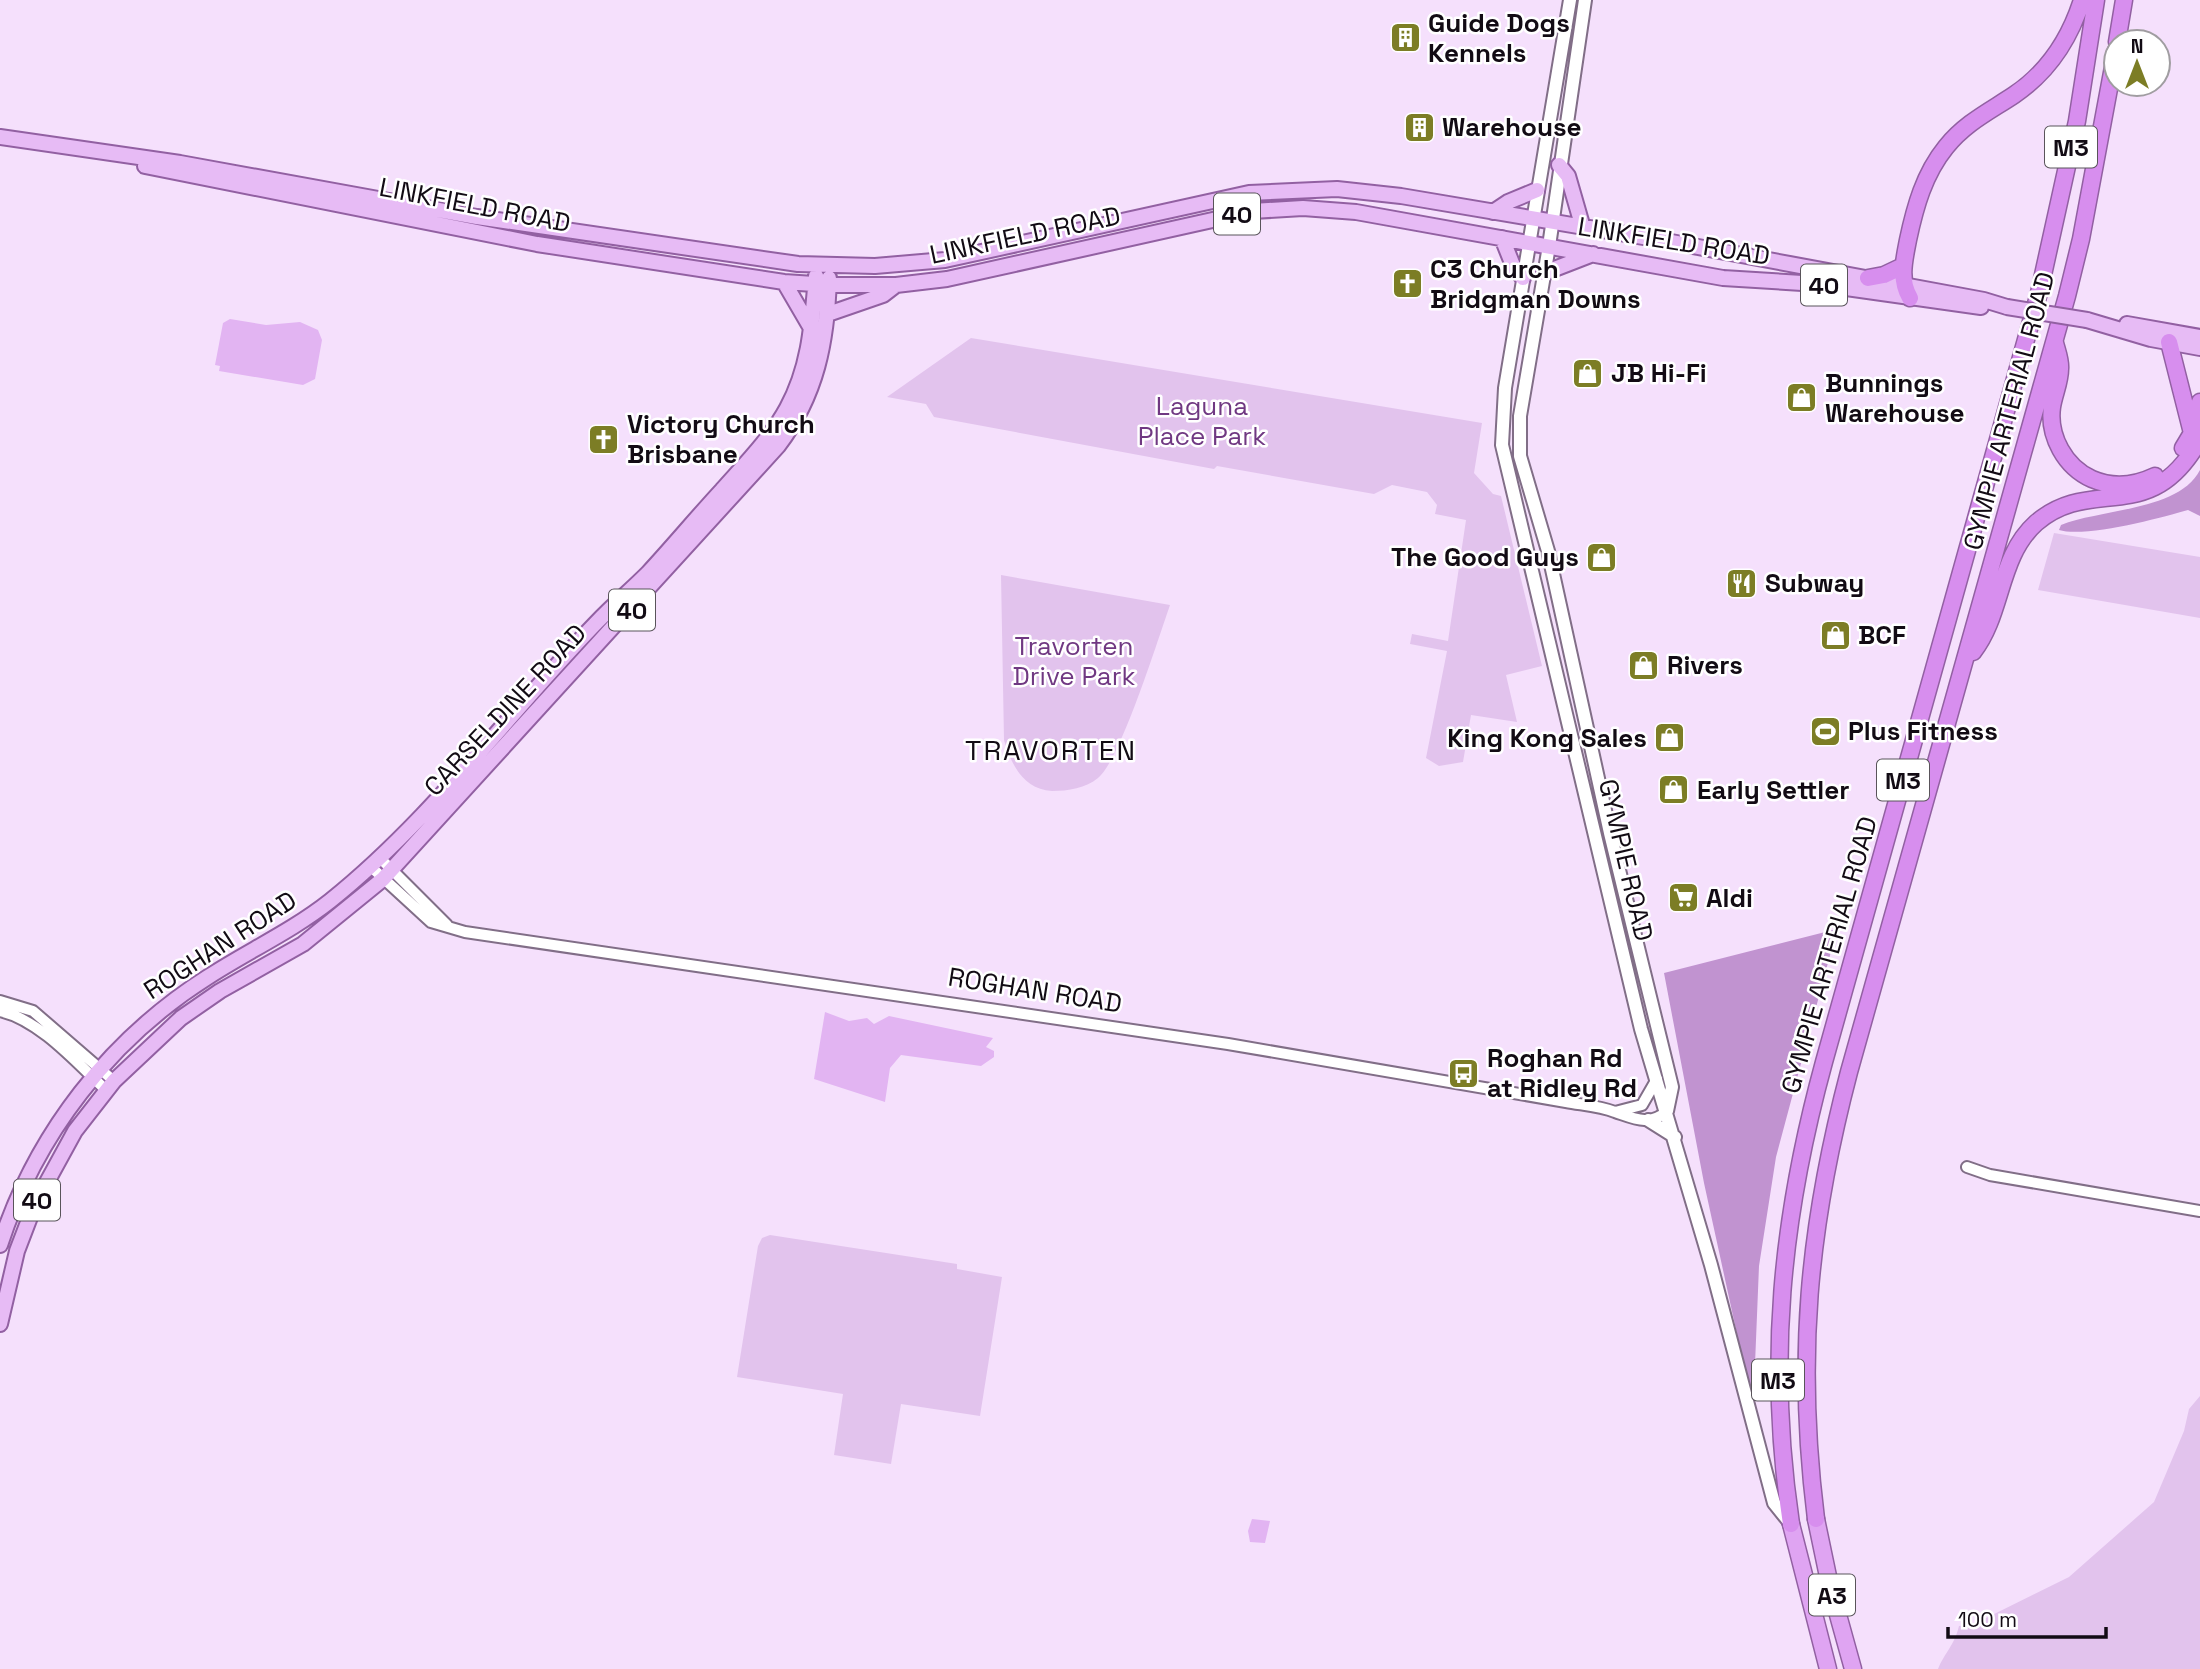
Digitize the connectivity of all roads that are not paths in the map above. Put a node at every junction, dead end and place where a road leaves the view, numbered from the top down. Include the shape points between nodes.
1 (1570, 0) edge
2 (1585, 0) edge
3 (2082, 0) edge
4 (2096, 0) edge
5 (2124, 0) edge
6 (2119, 28) edge
7 (2107, 98) edge
8 (0, 137) edge
9 (55, 146) junction
10 (1559, 165) junction
11 (1537, 190) junction
12 (1493, 212) junction
13 (1533, 219) junction
14 (1552, 223) junction
15 (1583, 228) junction
16 (1502, 238) junction
17 (1529, 243) junction
18 (1549, 246) junction
19 (1592, 254) junction
20 (823, 266) junction
21 (1903, 266) junction
22 (1544, 274) junction
23 (1523, 278) junction
24 (1868, 278) junction
25 (784, 282) junction
26 (822, 285) junction
27 (896, 285) junction
28 (1907, 292) junction
29 (828, 314) junction
30 (2087, 320) junction
31 (812, 330) junction
32 (2200, 337) edge
33 (2054, 340) junction
34 (2169, 342) junction
35 (2200, 348) edge
36 (2200, 402) edge
37 (2196, 436) edge
38 (1965, 662) junction
39 (375, 861) junction
40 (387, 875) junction
41 (0, 1001) edge
42 (0, 1011) edge
43 (96, 1073) junction
44 (1657, 1079) junction
45 (110, 1086) junction
46 (1667, 1111) junction
47 (1615, 1112) junction
48 (1648, 1120) junction
49 (1675, 1137) junction
50 (1967, 1167) dead end
51 (2200, 1212) edge
52 (0, 1245) edge
53 (0, 1324) edge
54 (1816, 1519) joint
55 (1791, 1524) junction
56 (1828, 1669) edge
57 (1853, 1669) edge

1 - 11 main road, GYMPIE ROAD
2 - 10 main road, GYMPIE ROAD
3 - 21 highway via 2071,28 2044,70 1979,116 1946,147 1920,192
4 - 55 highway, GYMPIE ARTERIAL ROAD / M3 via 2077,121 2039,293 1794,1182 1777,1364
5 - 6 highway
7 - 33 highway, GYMPIE ARTERIAL ROAD / M3 via 2081,239
8 - 9 main road, LINKFIELD ROAD
9 - 20 main road, LINKFIELD ROAD via 180,163 477,217
9 - 25 main road, LINKFIELD ROAD via 489,236
10 - 14 main road, GYMPIE ROAD
10 - 15 main road via 1568,176
11 - 12 main road
11 - 13 main road, GYMPIE ROAD
12 - 13 main road, LINKFIELD ROAD / 40
12 - 20 main road, LINKFIELD ROAD / 40 via 1360,190 1268,191 971,256 902,265
13 - 14 main road, LINKFIELD ROAD / 40
13 - 17 main road, GYMPIE ROAD
14 - 15 main road, LINKFIELD ROAD / 40
14 - 18 main road, GYMPIE ROAD
15 - 24 main road, LINKFIELD ROAD / 40
16 - 17 main road, LINKFIELD ROAD / 40
16 - 23 main road
16 - 27 main road, LINKFIELD ROAD / 40 via 1339,210 1269,209 978,274
17 - 18 main road, LINKFIELD ROAD / 40
17 - 23 main road, GYMPIE ROAD
18 - 19 main road, LINKFIELD ROAD / 40
18 - 22 main road, GYMPIE ROAD
19 - 22 main road
19 - 28 main road, LINKFIELD ROAD / 40 via 1723,278
20 - 26 main road, CARSELDINE ROAD / 40
21 - 24 highway
21 - 28 highway
22 - 46 main road, GYMPIE ROAD via 1520,416 1521,467 1548,551 1672,1087
23 - 44 main road, GYMPIE ROAD via 1503,401 1504,455 1641,1029
24 - 28 main road, LINKFIELD ROAD / 40
25 - 26 main road, LINKFIELD ROAD
25 - 31 main road
26 - 27 main road, LINKFIELD ROAD / 40
26 - 29 main road, CARSELDINE ROAD / 40
26 - 31 main road, CARSELDINE ROAD / 40
27 - 29 main road, 40 via 883,295
28 - 30 main road, LINKFIELD ROAD / 40, bridge via 1962,306 2007,307
29 - 40 main road, CARSELDINE ROAD / 40 via 814,384 778,446
30 - 32 main road, LINKFIELD ROAD / 40
30 - 34 main road, LINKFIELD ROAD / 40
31 - 39 main road, CARSELDINE ROAD / 40 via 798,386 760,448
33 - 37 highway via 2061,368 2052,426 2065,458 2086,476 2114,485 2141,483 2173,461
33 - 38 highway, GYMPIE ARTERIAL ROAD / M3
34 - 35 main road, LINKFIELD ROAD / 40
34 - 37 highway
36 - 37 highway
37 - 38 highway via 2180,468 2153,489 2067,506 2036,523 2007,566 1983,640
38 - 54 highway, GYMPIE ARTERIAL ROAD / M3 via 1849,1072 1822,1185 1811,1257 1804,1375
39 - 40 street, ROGHAN ROAD
39 - 43 main road, ROGHAN ROAD / 40 via 300,923 186,991
40 - 45 main road, ROGHAN ROAD / 40 via 303,944 181,1018
40 - 47 street, ROGHAN ROAD via 431,922 472,933 1228,1044
41 - 43 street via 33,1011
42 - 43 street via 37,1030
43 - 45 street
43 - 52 main road, 40 via 32,1169
44 - 46 main road, GYMPIE ROAD
44 - 47 street via 1642,1105
45 - 53 main road, 40 via 60,1156 36,1204 17,1251
46 - 48 street
46 - 49 main road, GYMPIE ROAD
47 - 48 street, ROGHAN ROAD
48 - 49 main road
49 - 55 main road, GYMPIE ROAD via 1763,1468 1774,1503
50 - 51 street
54 - 57 highway, A3
55 - 56 highway, GYMPIE ROAD / A3

